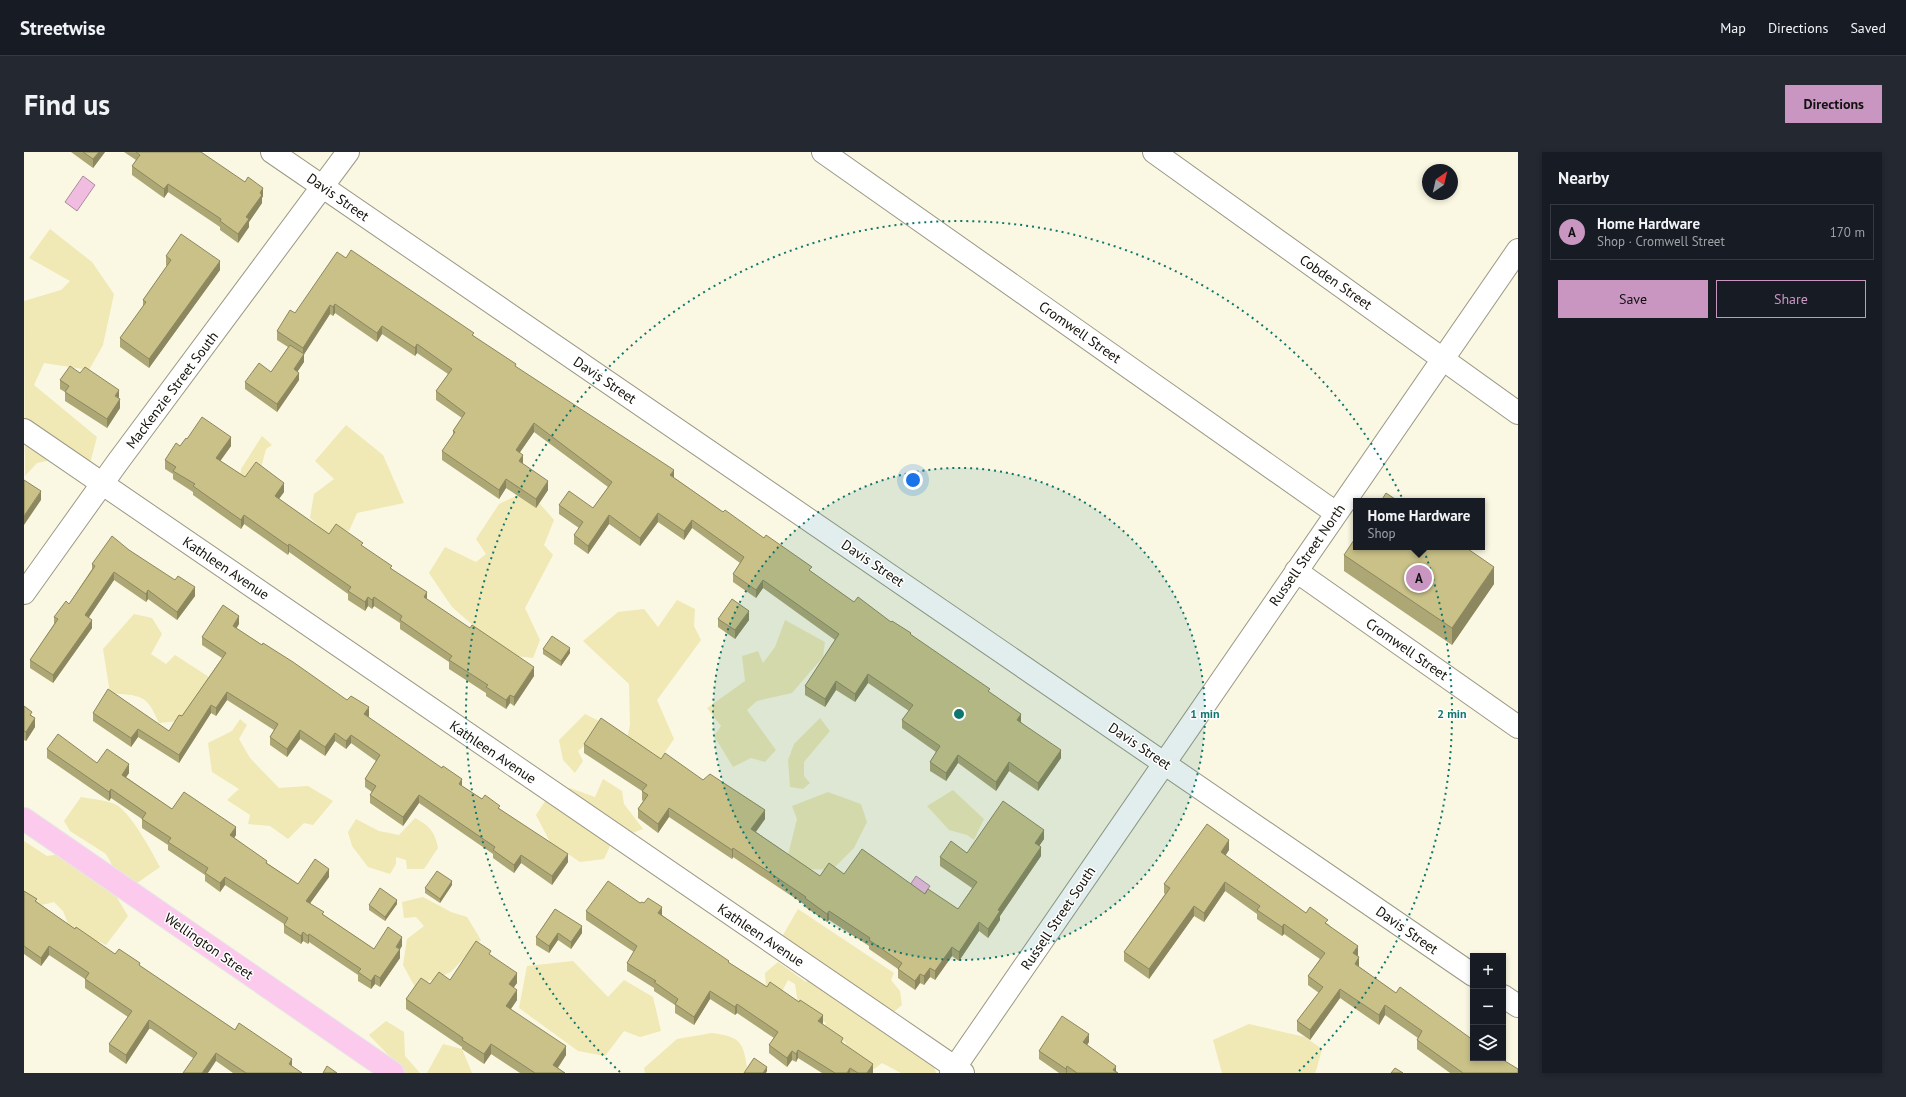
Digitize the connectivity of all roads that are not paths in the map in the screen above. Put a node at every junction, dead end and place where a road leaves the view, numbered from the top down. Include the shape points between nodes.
1 (272, 152) edge
2 (348, 152) edge
3 (823, 152) edge
4 (1154, 152) edge
5 (322, 187) junction
6 (1518, 250) edge
7 (1443, 358) junction
8 (1518, 412) edge
9 (24, 430) edge
10 (102, 484) junction
11 (1336, 513) junction
12 (1296, 571) junction
13 (24, 593) edge
14 (1518, 727) edge
15 (1165, 763) junction
16 (24, 819) edge
17 (1470, 973) edge
18 (1506, 998) edge
19 (1518, 1006) edge
20 (956, 1071) edge
21 (393, 1073) edge

1 - 5 street, Davis Street
2 - 5 street, MacKenzie Street South
3 - 11 street, Cromwell Street
4 - 7 street, Cobden Street
5 - 10 street, MacKenzie Street South
5 - 15 street, Davis Street
6 - 7 street, Russell Street North
7 - 8 street, Cobden Street
7 - 11 street, Russell Street North
9 - 10 street, Kathleen Avenue
10 - 13 street, MacKenzie Street South
10 - 20 street, Kathleen Avenue
11 - 12 street, Russell Street North
12 - 14 street, Cromwell Street
12 - 15 street, Russell Street North
15 - 17 street, Davis Street
15 - 20 street, Russell Street South
16 - 21 main road, Wellington Street
18 - 19 street

